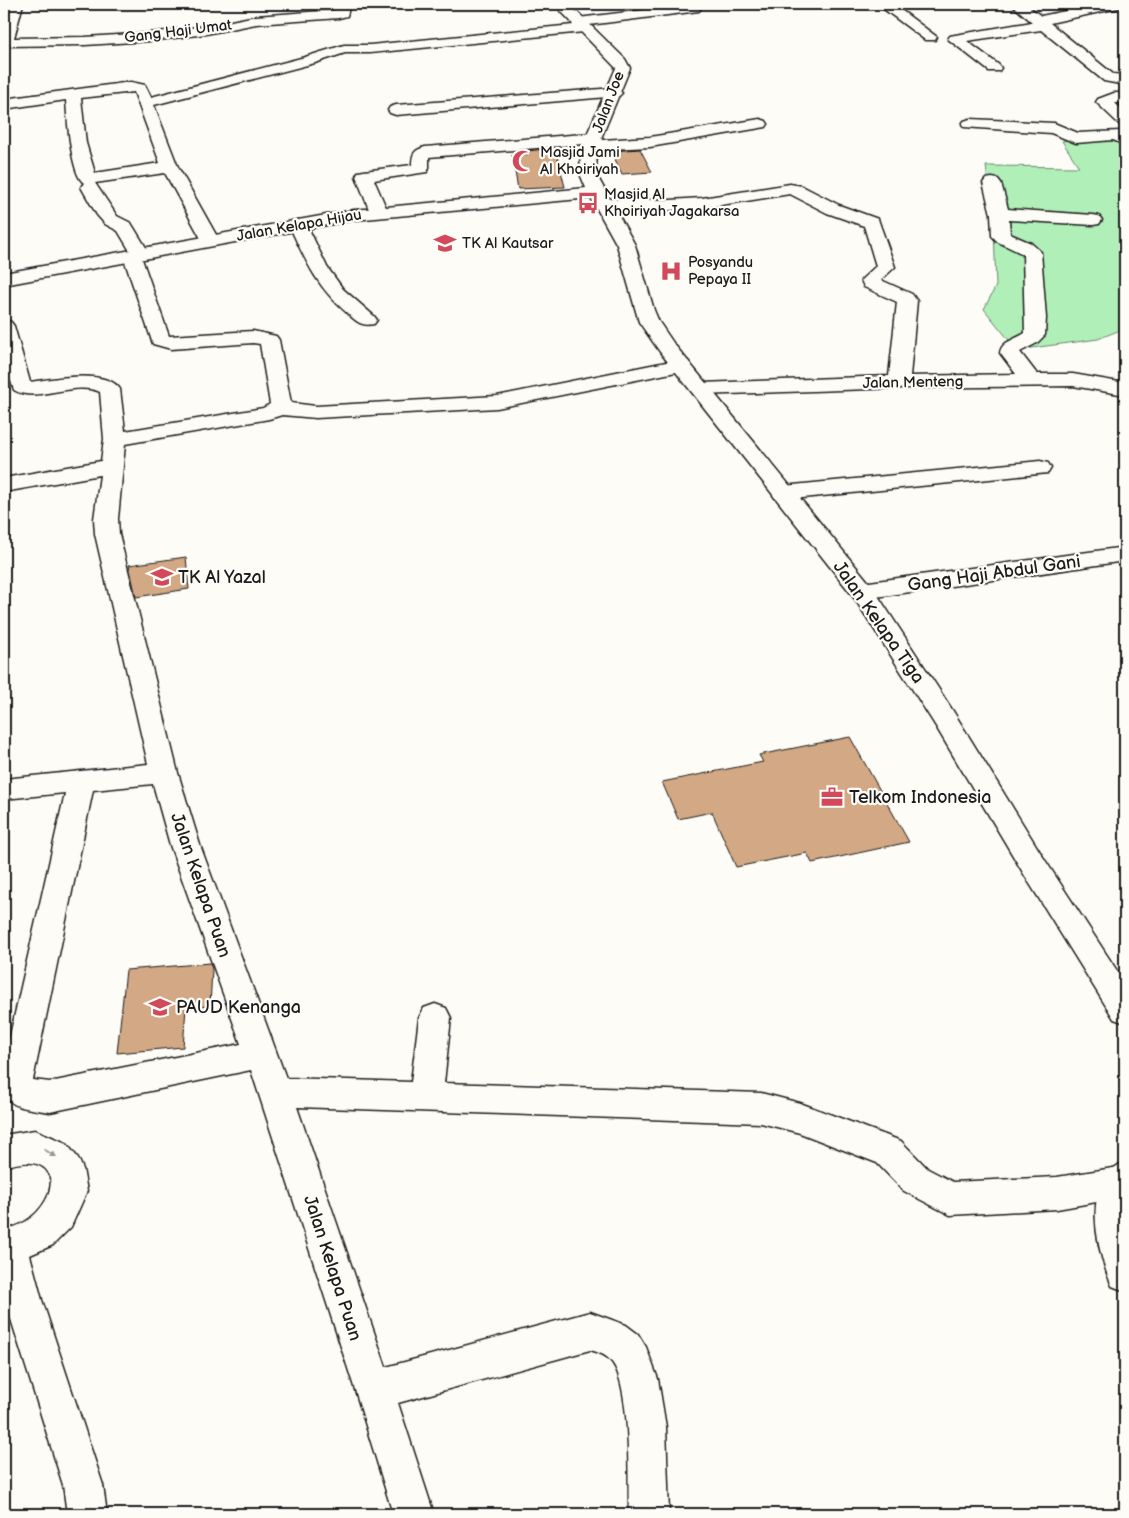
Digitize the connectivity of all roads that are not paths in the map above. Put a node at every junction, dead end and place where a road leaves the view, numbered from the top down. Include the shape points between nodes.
1 (16, 4) edge
2 (343, 4) edge
3 (561, 4) edge
4 (758, 4) edge
5 (783, 4) edge
6 (884, 4) edge
7 (1018, 4) edge
8 (1116, 4) edge
9 (694, 8) dead end
10 (1041, 23) junction
11 (581, 25) junction
12 (930, 37) dead end
13 (4, 42) edge
14 (994, 68) dead end
15 (1125, 80) edge
16 (614, 93) junction
17 (73, 94) junction
18 (1125, 98) edge
19 (145, 103) junction
20 (4, 104) edge
21 (396, 110) dead end
22 (760, 124) dead end
23 (970, 124) dead end
24 (1124, 132) edge
25 (593, 141) junction
26 (170, 167) junction
27 (992, 183) dead end
28 (90, 187) dead end
29 (600, 198) junction
30 (379, 212) junction
31 (1000, 214) junction
32 (1093, 220) dead end
33 (298, 225) junction
34 (210, 240) junction
35 (136, 255) junction
36 (4, 279) edge
37 (367, 320) dead end
38 (4, 326) edge
39 (681, 365) junction
40 (1031, 380) junction
41 (899, 382) junction
42 (1125, 389) edge
43 (701, 390) junction
44 (279, 408) junction
45 (113, 453) junction
46 (1040, 468) dead end
47 (4, 485) edge
48 (782, 493) junction
49 (1125, 554) edge
50 (862, 591) junction
51 (164, 773) junction
52 (81, 783) junction
53 (4, 789) edge
54 (1125, 1010) edge
55 (435, 1018) dead end
56 (261, 1054) junction
57 (275, 1092) junction
58 (426, 1097) junction
59 (4, 1151) edge
60 (1122, 1181) edge
61 (7, 1246) edge
62 (1125, 1273) edge
63 (374, 1390) junction
64 (86, 1514) edge
65 (412, 1514) edge
66 (649, 1514) edge

1 - 13 street
2 - 13 street, Gang Haji Umat via 340,14 251,21 150,37
3 - 11 street, Jalan Joe
4 - 5 street
6 - 12 street
7 - 10 street
8 - 10 street
9 - 11 street
10 - 14 street via 955,40
10 - 15 street via 1109,78
11 - 16 street, Jalan Joe via 623,68
11 - 19 street via 370,49 344,49
16 - 21 street
16 - 25 street, Jalan Joe
17 - 19 street via 132,87 140,88
17 - 20 street
17 - 26 street via 78,143 88,180
18 - 24 street via 1104,102
19 - 26 street
22 - 25 street via 650,142
23 - 24 street via 995,133 1054,128 1076,138
25 - 29 street, Jalan Joe via 588,174
25 - 30 street via 425,152 420,155 421,168 364,176
26 - 34 street
27 - 31 street
28 - 35 street via 103,211 125,227
29 - 30 street, Jalan Kelapa Hijau
29 - 39 street, Jalan Kelapa Tiga via 626,245 649,322
29 - 41 street, Jalan Kelapa Hijau via 670,205 790,189 869,221 886,267 870,280 871,283 907,301
30 - 33 street, Jalan Kelapa Hijau
31 - 32 street
31 - 40 street via 1001,236 1032,252 1035,335 1010,349
33 - 34 street, Jalan Kelapa Hijau
33 - 37 street via 318,267 336,293
34 - 35 street, Jalan Kelapa Hijau
35 - 36 street, Jalan Kelapa Hijau
35 - 44 street via 160,340 171,344 253,337 269,340 281,404
38 - 45 street, Jalan Kelapa Puan via 20,386 26,389 101,384 110,389
39 - 43 street, Jalan Kelapa Tiga
39 - 44 street via 497,402 316,412
40 - 41 street, Jalan Menteng
40 - 42 street, Jalan Menteng via 1073,380
41 - 43 street, Jalan Menteng
43 - 48 street, Jalan Kelapa Tiga
44 - 45 street
45 - 47 street
45 - 51 street, Jalan Kelapa Puan via 107,534
46 - 48 street
48 - 50 street, Jalan Kelapa Tiga
49 - 50 street, Gang Haji Abdul Gani
50 - 54 street, Jalan Kelapa Tiga
51 - 52 street
51 - 56 street, Jalan Kelapa Puan via 185,845
52 - 53 street
52 - 56 street via 16,1082 23,1093 50,1097
55 - 58 street
56 - 57 street, Jalan Kelapa Puan
57 - 58 street
57 - 63 street, Jalan Kelapa Puan
58 - 60 street via 761,1108 842,1133 889,1152 916,1180 950,1199 1057,1193
59 -> 61 street via 35,1146 54,1154 66,1168 69,1191 58,1215 40,1233
60 - 62 street via 1112,1216
61 - 64 street via 82,1485
63 - 65 street, Jalan Kelapa Puan
63 - 66 street via 590,1331 607,1336 625,1347 639,1378 648,1455

